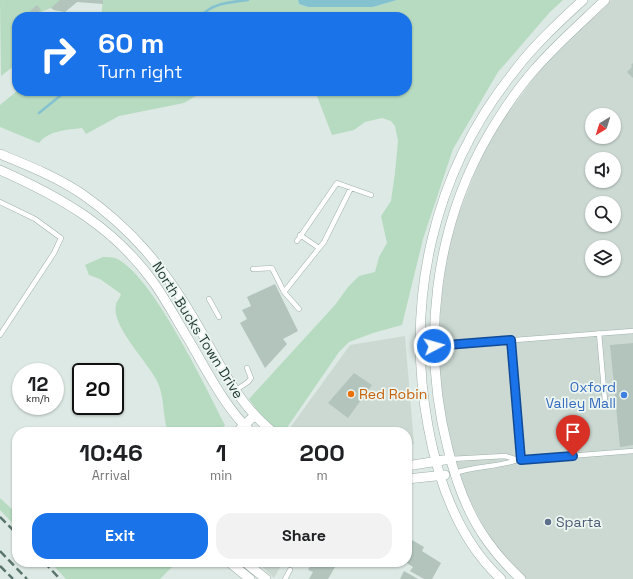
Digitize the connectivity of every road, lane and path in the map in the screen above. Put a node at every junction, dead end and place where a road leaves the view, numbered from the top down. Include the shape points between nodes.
1 (583, 0) edge
2 (605, 0) edge
3 (0, 154) edge
4 (0, 170) edge
5 (351, 188) junction
6 (371, 195) dead end
7 (0, 202) edge
8 (300, 236) junction
9 (297, 241) dead end
10 (320, 248) junction
11 (253, 269) dead end
12 (284, 292) junction
13 (209, 299) dead end
14 (299, 309) dead end
15 (218, 317) dead end
16 (633, 331) edge
17 (599, 333) junction
18 (0, 335) edge
19 (511, 340) junction
20 (434, 346) junction
21 (420, 347) junction
22 (247, 368) dead end
23 (236, 390) junction
24 (605, 401) dead end
25 (255, 415) junction
26 (246, 427) edge
27 (249, 427) edge
28 (268, 427) edge
29 (633, 451) edge
30 (450, 459) junction
31 (520, 460) junction
32 (436, 461) junction
33 (412, 465) edge
34 (455, 472) junction
35 (441, 476) junction
36 (412, 479) edge
37 (235, 567) edge
38 (251, 567) edge
39 (290, 570) dead end
40 (250, 579) edge
41 (266, 579) edge
42 (285, 579) edge
43 (501, 579) edge
44 (521, 579) edge

1 - 21 street via 512,73 464,151 442,206 428,252 422,292
2 - 20 street via 530,74 498,120 475,161 446,242 436,299
3 - 23 street, North Bucks Town Drive via 82,194 141,244 174,286
4 - 26 street, North Bucks Town Drive via 39,187 80,211 134,257 154,283 220,394
5 - 6 lane
5 - 8 lane via 337,184
5 - 10 lane
7 - 18 lane via 35,219 61,238 54,253
8 - 9 lane
8 - 10 lane
10 - 12 lane
11 - 12 lane via 272,268
12 - 14 lane
13 - 15 lane
16 - 17 lane
17 - 19 lane
17 - 24 lane
19 - 20 lane
19 - 31 lane
20 - 21 lane
20 - 30 street via 438,404
21 - 32 street via 425,407
22 - 23 lane via 251,378
23 - 25 street, North Bucks Town Drive
25 - 27 street
25 - 28 street, North Bucks Town Drive
29 - 31 lane
30 - 31 lane via 505,456
30 - 32 street
30 - 34 street
31 - 34 lane
32 - 33 street
32 - 35 street
34 - 35 street
34 - 44 street via 465,503 487,542
35 - 36 street
35 - 43 street via 462,527 481,557
37 - 40 street
38 - 41 street
39 - 42 lane

